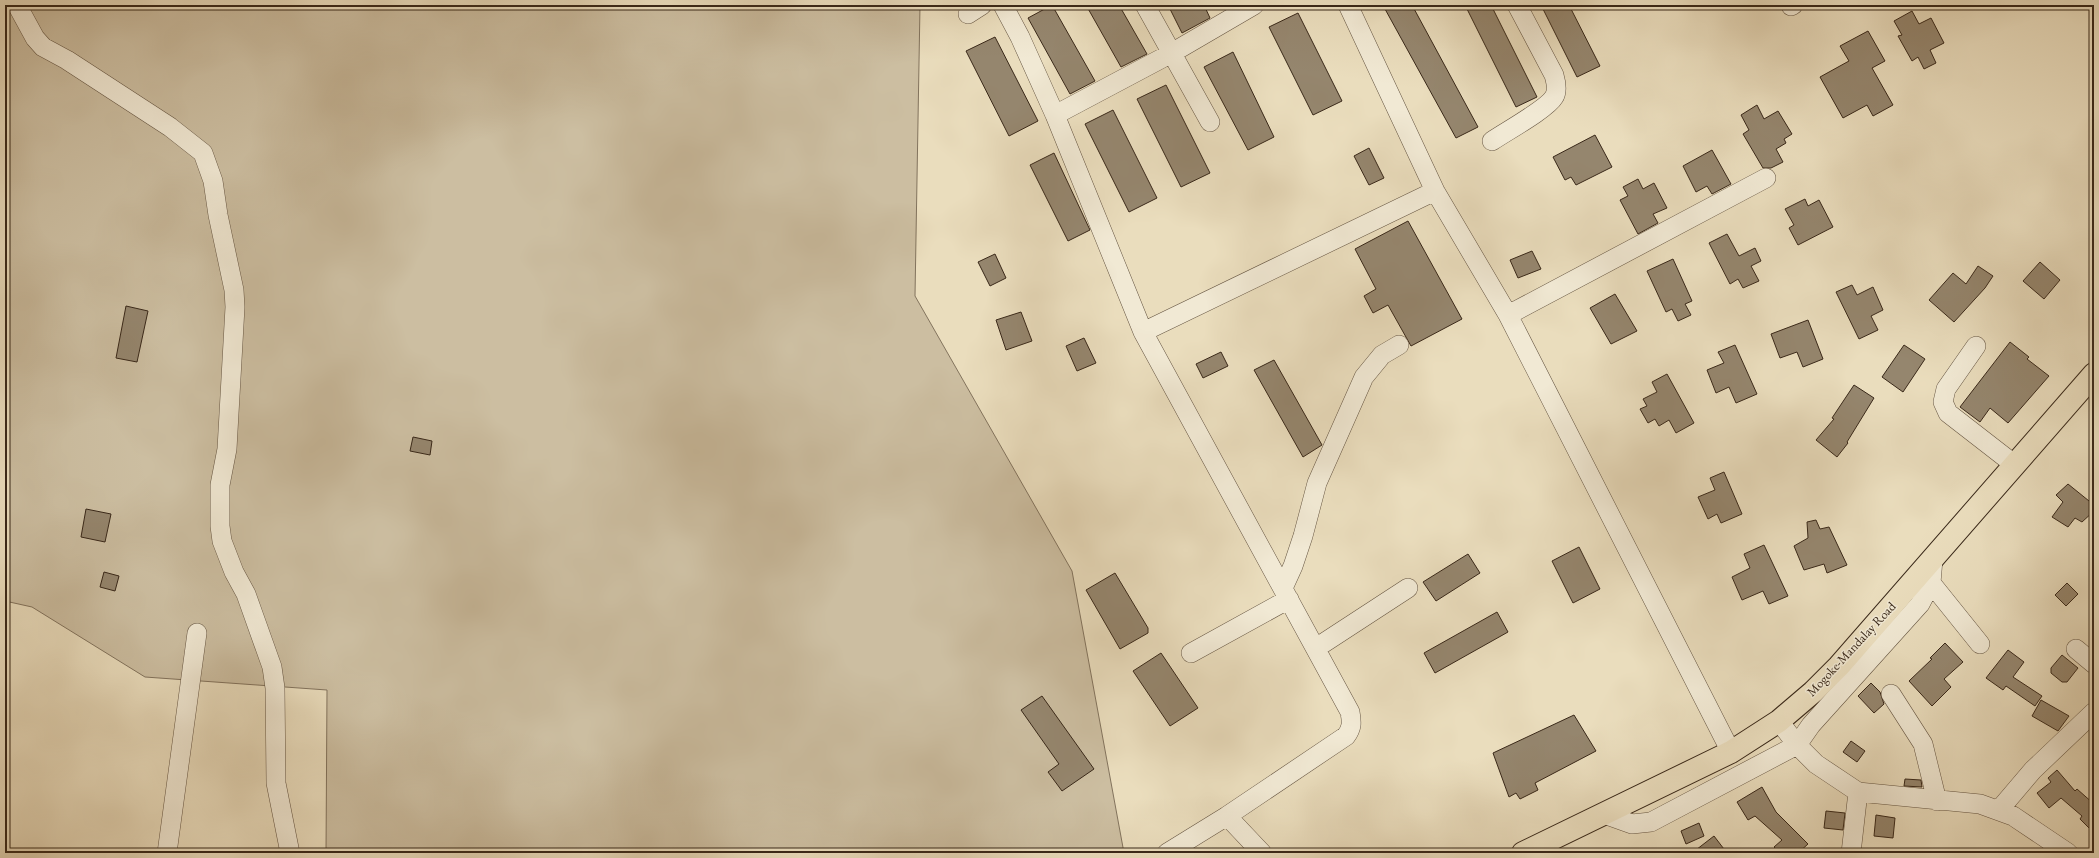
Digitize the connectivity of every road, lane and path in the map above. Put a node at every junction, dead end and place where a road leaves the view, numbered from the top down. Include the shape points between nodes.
1 (17, 5) edge
2 (1145, 5) edge
3 (1254, 5) edge
4 (1348, 5) edge
5 (1517, 5) edge
6 (1010, 7) edge
7 (1170, 54) junction
8 (1055, 115) junction
9 (1210, 122) dead end
10 (1492, 141) dead end
11 (1766, 178) dead end
12 (1435, 191) junction
13 (1508, 315) junction
14 (1143, 332) junction
15 (1399, 345) dead end
16 (1976, 346) dead end
17 (2094, 374) edge
18 (2015, 465) junction
19 (1933, 559) junction
20 (1931, 583) junction
21 (1408, 588) dead end
22 (1286, 593) junction
23 (197, 633) dead end
24 (1980, 644) dead end
25 (1316, 648) junction
26 (2076, 649) dead end
27 (1191, 653) dead end
28 (2094, 664) edge
29 (1891, 694) dead end
30 (2094, 712) edge
31 (1779, 721) junction
32 (1797, 745) junction
33 (1731, 752) junction
34 (1858, 792) junction
35 (1937, 801) junction
36 (1999, 810) junction
37 (1604, 814) junction
38 (1227, 816) junction
39 (167, 853) edge
40 (290, 853) edge
41 (1167, 853) edge
42 (1262, 853) edge
43 (1523, 853) edge
44 (1851, 853) edge
45 (2068, 853) edge

1 - 40 street via 35,38 43,47 170,127 204,153 208,162 234,290 235,307 227,449 220,485 220,526 222,541 246,594 272,667 275,694 276,783
2 - 7 street
3 - 7 street
4 - 12 street
5 - 10 street via 1554,75 1555,97
6 - 8 street
7 - 8 street
7 - 9 street
8 - 14 street
11 - 13 street
12 - 13 street
12 - 14 street
13 - 33 street
14 - 22 street
15 - 22 street via 1382,356 1364,377 1317,483
16 - 18 street via 1946,389 1943,402 1948,414
17 - 18 highway, Mogoke-Mandalay Road
18 - 19 highway, Mogoke-Mandalay Road
19 - 20 street
19 - 31 highway, Mogoke-Mandalay Road via 1839,666
20 - 24 street
20 - 32 street via 1920,604 1811,725
21 - 25 street
22 - 25 street
22 - 27 street
23 - 39 street
25 - 38 street via 1350,712 1351,729 1346,736
26 - 28 street
29 - 35 street via 1923,744
30 - 36 street via 2033,770
31 - 32 street
31 - 33 highway, Mogoke-Mandalay Road
32 - 34 street via 1816,764
32 - 37 street via 1651,822 1632,824
33 - 37 highway, Mogoke-Mandalay Road
34 - 35 street
34 - 44 street
35 - 36 street via 1968,802
36 - 45 street via 2013,816
37 - 43 highway, Mogoke-Mandalay Road
38 - 41 street
38 - 42 street

